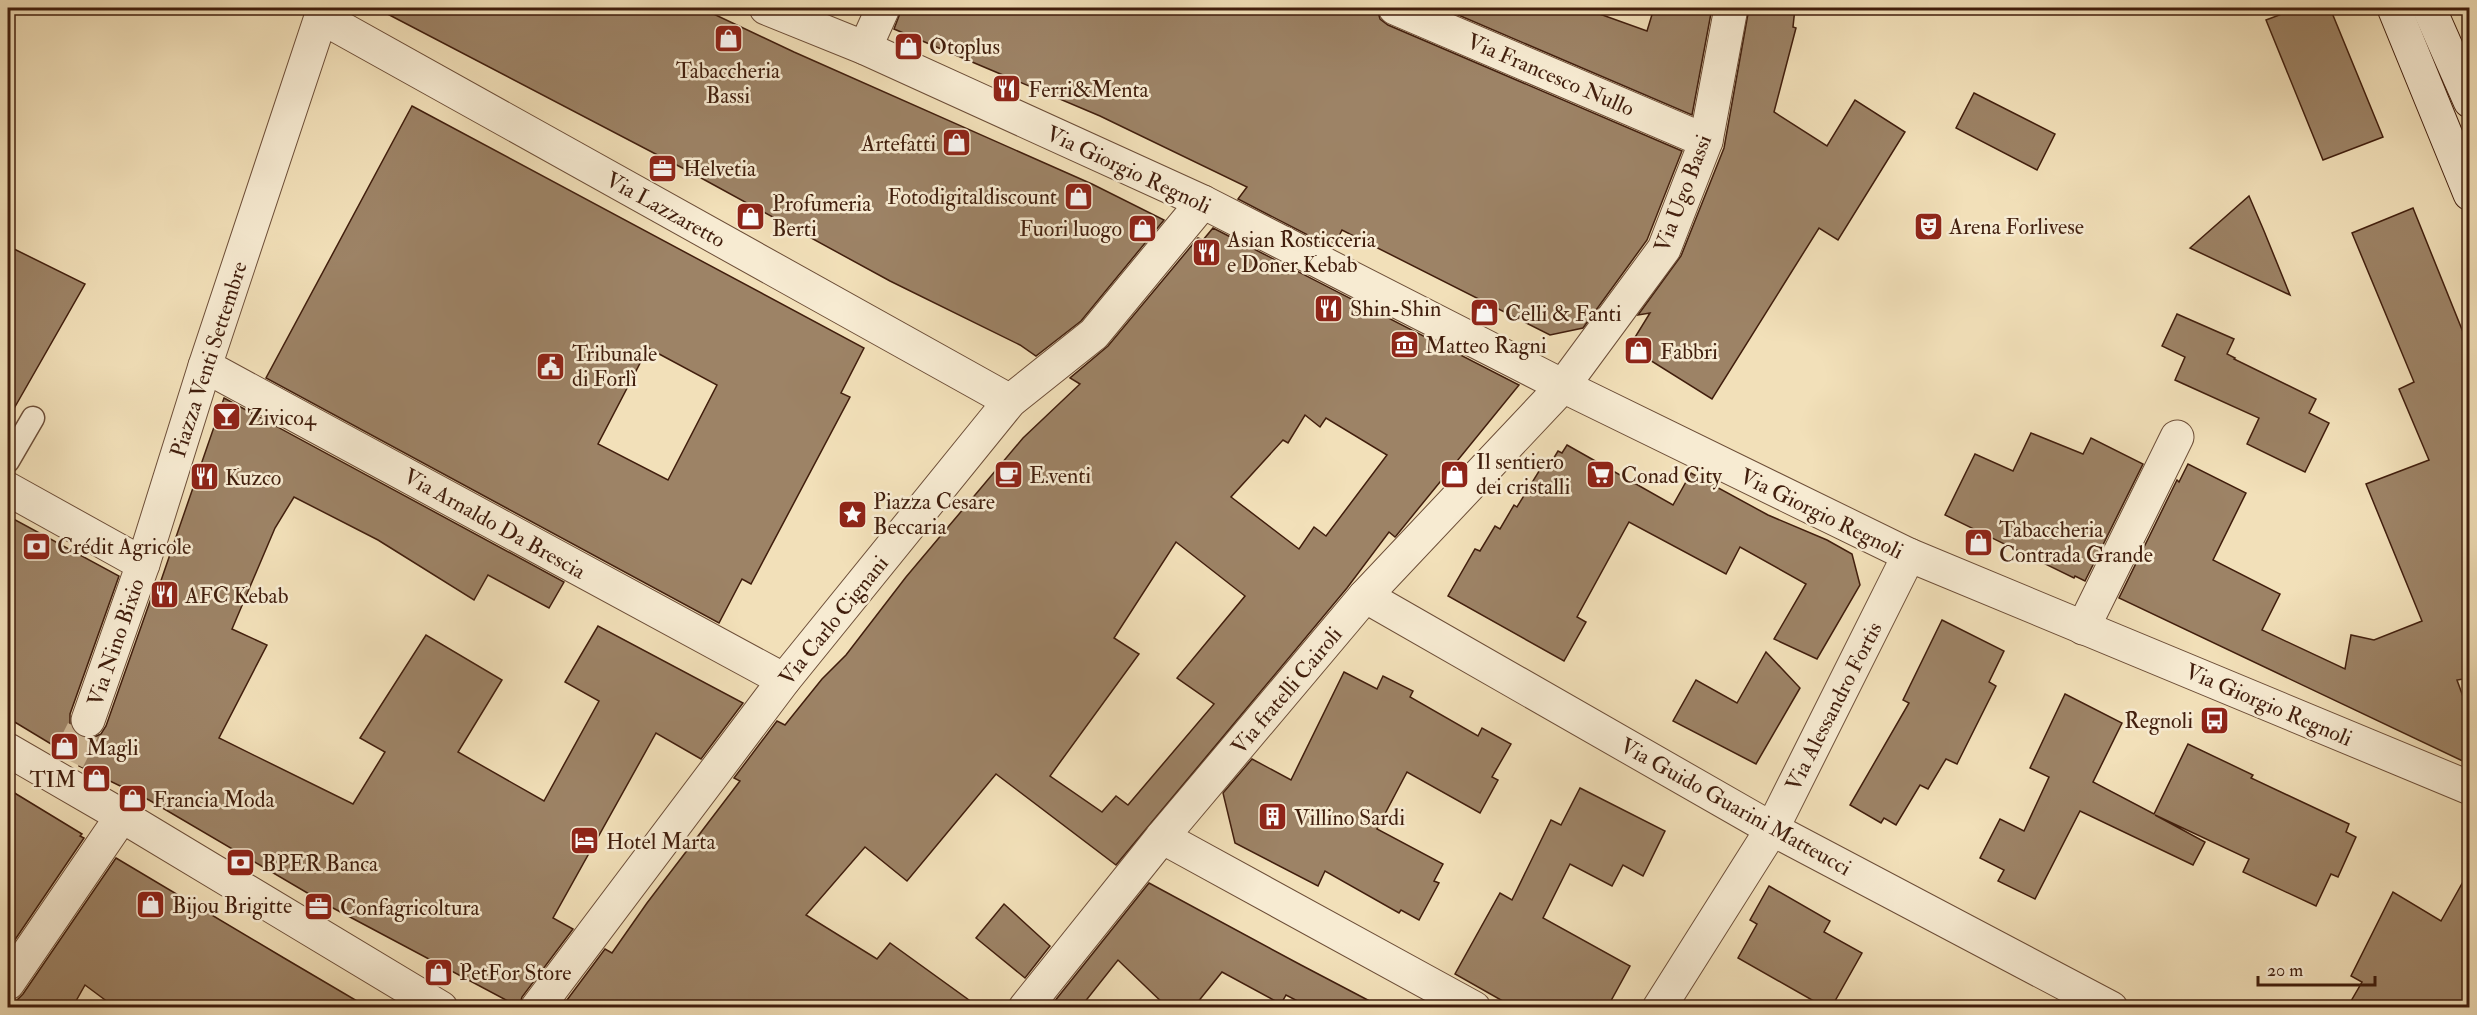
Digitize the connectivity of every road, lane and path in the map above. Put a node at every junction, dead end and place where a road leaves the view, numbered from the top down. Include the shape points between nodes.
1 (766, 8) edge
2 (883, 8) edge
3 (1395, 8) edge
4 (1731, 8) edge
5 (2394, 8) edge
6 (2429, 8) edge
7 (322, 12) edge
8 (865, 48) junction
9 (2469, 101) edge
10 (1706, 141) junction
11 (2469, 194) edge
12 (1203, 202) junction
13 (205, 366) junction
14 (1563, 386) junction
15 (1010, 401) junction
16 (33, 418) dead end
17 (2177, 437) dead end
18 (8, 460) edge
19 (8, 489) edge
20 (1909, 555) junction
21 (143, 564) junction
22 (1365, 596) junction
23 (2083, 628) junction
24 (784, 680) junction
25 (88, 720) tunnel mouth
26 (8, 750) edge
27 (2468, 788) edge
28 (122, 816) junction
29 (1772, 829) junction
30 (1162, 837) junction
31 (8, 983) edge
32 (441, 1008) edge
33 (537, 1008) edge
34 (1025, 1008) edge
35 (1474, 1008) edge
36 (1659, 1008) edge
37 (2111, 1008) edge

1 - 8 street, Via Giorgio Regnoli
2 - 8 street
3 - 10 street, Via Francesco Nullo
4 - 10 street, Via Ugo Bassi
5 - 11 street
6 - 9 street
7 - 13 street, Piazza Venti Settembre
7 - 15 street, Via Lazzaretto
8 - 12 street, Via Giorgio Regnoli
10 - 14 street, Via Ugo Bassi via 1664,249
12 - 14 street, Via Giorgio Regnoli
12 - 15 street, Via Carlo Cignani via 1094,334
13 - 21 street, Piazza Venti Settembre
13 - 24 street, Via Arnaldo Da Brescia
14 - 20 street, Via Giorgio Regnoli
14 - 22 street, Via fratelli Cairoli
15 - 24 street, Via Carlo Cignani
16 - 18 lane
17 - 23 street
19 - 21 street
20 - 23 street, Via Giorgio Regnoli
20 - 29 street, Via Alessandro Fortis
21 - 25 street, Via Nino Bixio
22 - 29 street, Via Guido Guarini Matteucci
22 - 30 street, Via fratelli Cairoli
23 - 27 street, Via Giorgio Regnoli
24 - 33 street, Via Carlo Cignani
26 - 28 street via 62,769
28 - 31 street
28 - 32 street
29 - 36 street, Via Alessandro Fortis
29 - 37 street, Via Guido Guarini Matteucci
30 - 34 street, Via fratelli Cairoli
30 - 35 street

